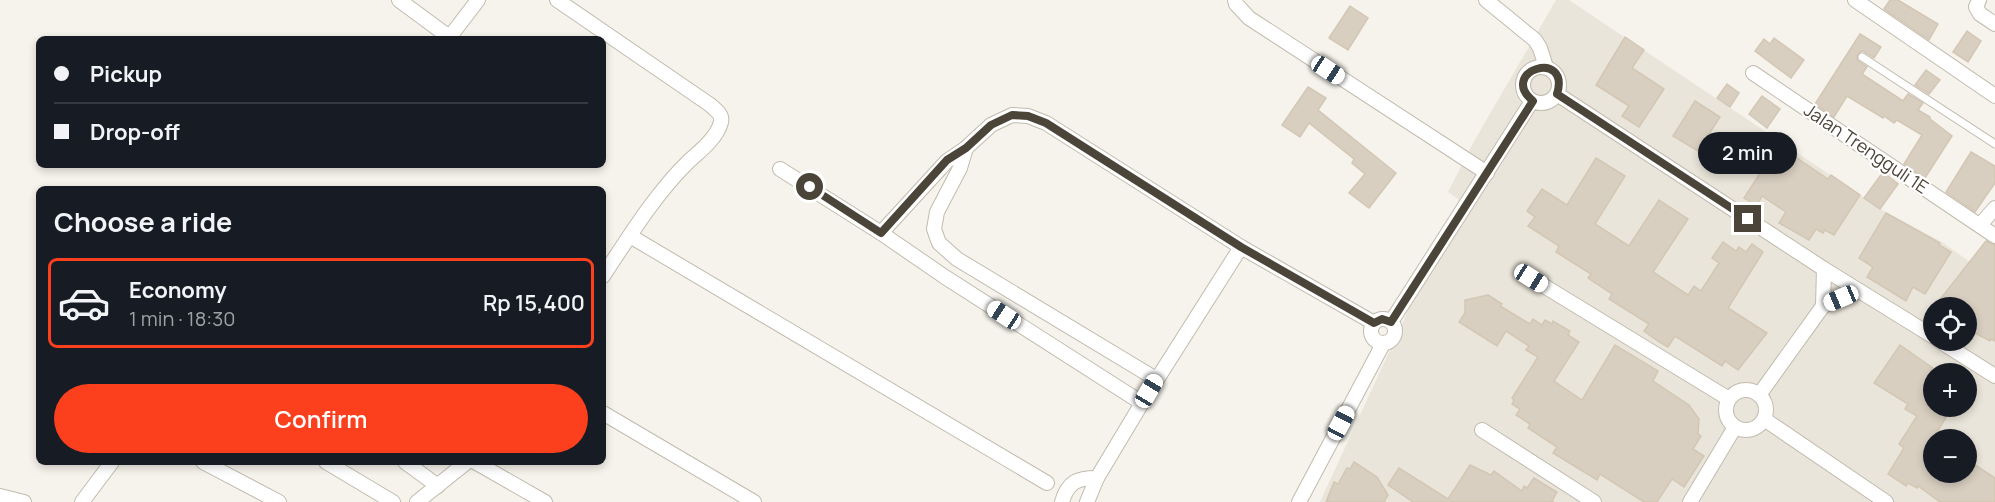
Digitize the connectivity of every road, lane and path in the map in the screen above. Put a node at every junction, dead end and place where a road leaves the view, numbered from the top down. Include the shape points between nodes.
1 (399, 0) edge
2 (478, 0) edge
3 (557, 0) edge
4 (1235, 0) edge
5 (1486, 0) edge
6 (1855, 0) edge
7 (1978, 0) edge
8 (1995, 24) edge
9 (1862, 57) dead end
10 (1546, 68) junction
11 (1753, 73) dead end
12 (1557, 94) junction
13 (1995, 96) edge
14 (1533, 101) junction
15 (1995, 144) edge
16 (966, 148) junction
17 (780, 169) dead end
18 (1487, 173) junction
19 (934, 174) junction
20 (950, 188) junction
21 (1995, 208) edge
22 (1980, 225) junction
23 (881, 233) junction
24 (630, 236) junction
25 (1995, 236) edge
26 (1241, 247) junction
27 (957, 259) junction
28 (1824, 269) junction
29 (606, 272) edge
30 (945, 278) junction
31 (1531, 278) dead end
32 (1859, 291) junction
33 (1823, 306) junction
34 (1391, 322) junction
35 (1374, 323) junction
36 (1923, 330) edge
37 (1383, 344) junction
38 (1955, 351) edge
39 (1995, 376) edge
40 (1156, 379) junction
41 (1759, 395) junction
42 (1729, 399) junction
43 (1142, 403) junction
44 (606, 415) edge
45 (1764, 419) junction
46 (1735, 427) junction
47 (1482, 430) dead end
48 (110, 465) edge
49 (209, 465) edge
50 (332, 465) edge
51 (409, 465) edge
52 (463, 465) edge
53 (480, 465) edge
54 (1097, 478) junction
55 (1047, 483) dead end
56 (438, 486) junction
57 (0, 496) edge
58 (24, 502) edge
59 (82, 502) edge
60 (279, 502) edge
61 (393, 502) edge
62 (417, 502) edge
63 (545, 502) edge
64 (754, 502) edge
65 (1062, 502) edge
66 (1087, 502) edge
67 (1299, 502) edge
68 (1594, 502) edge
69 (1690, 502) edge
70 (1886, 502) edge

1 - 2 street via 445,34 452,34
3 - 24 street via 720,115 715,134 678,172
4 - 18 street via 1249,18
5 - 10 street via 1535,40
6 - 13 street
7 - 8 street via 1976,8 1980,14
9 - 15 lane
10 - 12 street via 1558,78
10 - 14 street via 1538,67 1526,75 1524,89
11 - 22 street, Jalan Trengguli 1E
12 - 14 street via 1546,102
12 - 28 street
14 - 18 street
16 - 19 street
16 - 20 street
16 - 26 street via 999,120 1012,115 1028,116 1046,123
17 - 23 street
18 - 34 street
19 - 20 street
19 - 23 street
20 - 27 street via 937,212 934,229 939,243
21 - 22 street
22 - 25 street, Jalan Trengguli 1E
23 - 30 street
24 - 29 street
24 - 55 street
26 - 35 street
26 - 40 street
27 - 30 street
27 - 40 street
28 - 32 street
28 - 33 street
30 - 43 street
31 - 42 street
32 - 33 street
32 - 36 street
33 - 41 street
34 - 35 street via 1382,319
34 - 37 street via 1394,336
35 - 37 street via 1373,339
37 - 67 street
38 - 39 street
40 - 43 street
41 - 42 street via 1740,391
41 - 45 street via 1766,406
42 - 46 street via 1727,418
43 - 54 street
44 - 64 street
45 - 46 street via 1748,430
45 - 70 street
46 - 69 street
47 - 68 street
48 - 59 street
49 - 60 street
50 - 61 street
51 - 56 street
52 - 56 street
53 - 63 street
54 - 65 street via 1076,480
54 - 66 street
56 - 62 street
57 - 58 street

